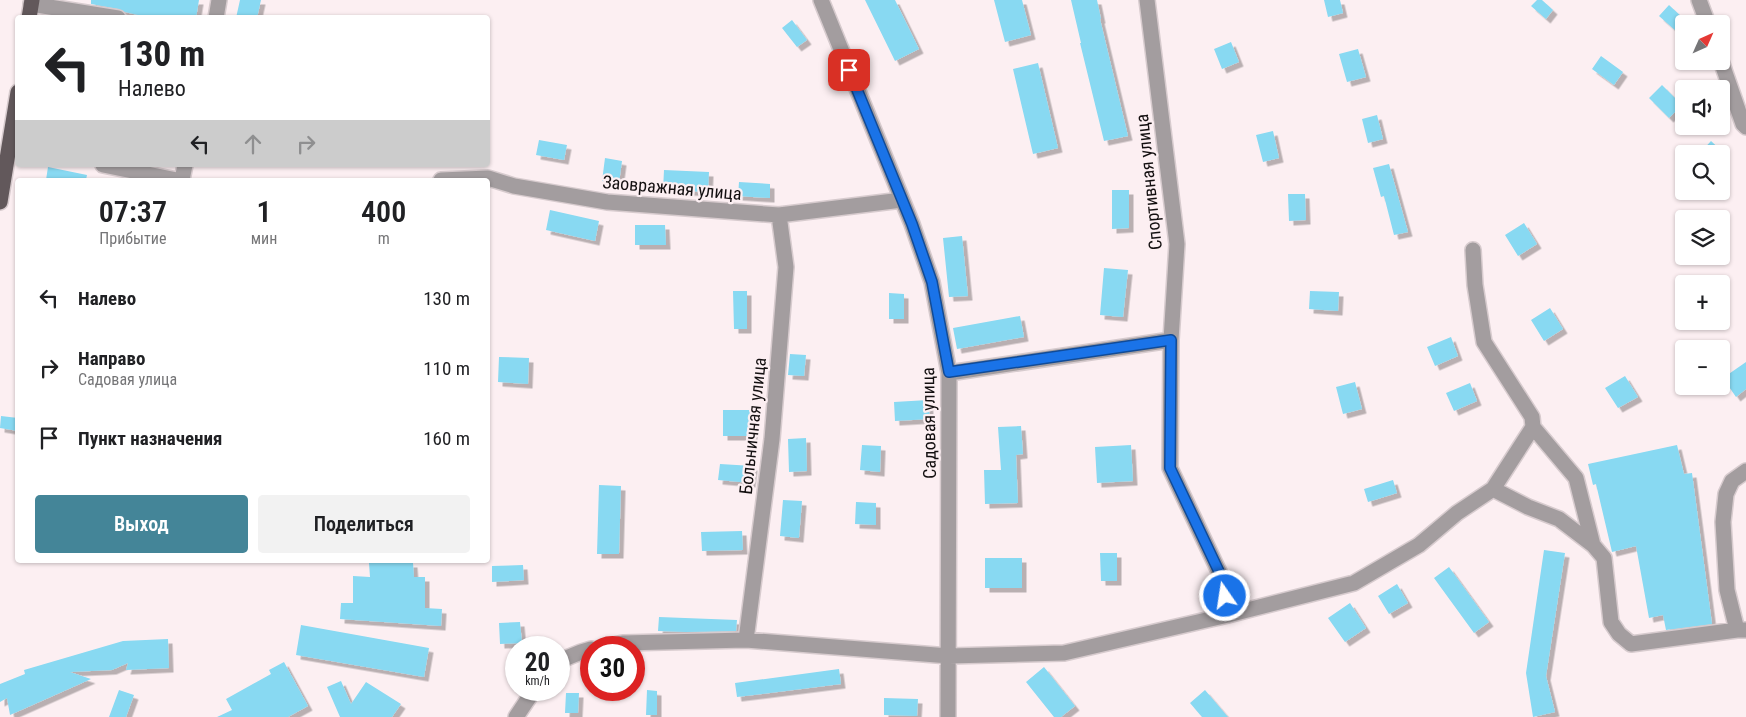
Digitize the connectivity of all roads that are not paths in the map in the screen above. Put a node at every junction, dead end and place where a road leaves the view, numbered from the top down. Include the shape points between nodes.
1 (219, 0) edge
2 (820, 0) edge
3 (1699, 0) edge
4 (1147, 2) edge
5 (30, 7) edge
6 (94, 15) edge
7 (216, 15) edge
8 (1705, 15) edge
9 (1724, 70) edge
10 (15, 125) edge
11 (1746, 127) edge
12 (13, 147) edge
13 (113, 167) edge
14 (167, 178) edge
15 (490, 179) edge
16 (902, 200) junction
17 (0, 202) edge
18 (779, 215) junction
19 (1473, 250) dead end
20 (1171, 340) junction
21 (949, 372) junction
22 (1533, 427) junction
23 (1746, 471) edge
24 (1493, 489) junction
25 (1593, 545) junction
26 (1228, 615) junction
27 (1741, 630) edge
28 (746, 640) junction
29 (645, 642) edge
30 (948, 656) junction
31 (527, 701) edge
32 (516, 717) edge
33 (948, 717) edge

1 - 7 street
2 - 16 street, Садовая улица
3 - 8 street
4 - 20 street, Спортивная улица via 1177,244
5 - 6 street
9 - 11 street
10 - 12 main road
12 - 17 main road
13 - 14 street
15 - 18 street, Заовражная улица via 606,202
16 - 18 street, Заовражная улица
16 - 21 street, Садовая улица via 932,282
18 - 28 street, Больничная улица via 786,267 772,438
19 - 22 street via 1484,342 1532,418
20 - 21 street
20 - 26 street, Спортивная улица via 1170,468 1222,578
21 - 30 street, Садовая улица
22 - 24 street
22 - 25 street via 1576,478
23 - 27 street via 1732,481 1726,494 1723,522 1727,590
24 - 25 street via 1559,519
24 - 26 street via 1457,513 1419,546 1354,583
25 - 27 street via 1604,558 1611,622 1631,644
26 - 30 street via 1064,653
28 - 29 street
28 - 30 street
30 - 33 street, Садовая улица
31 - 32 street

